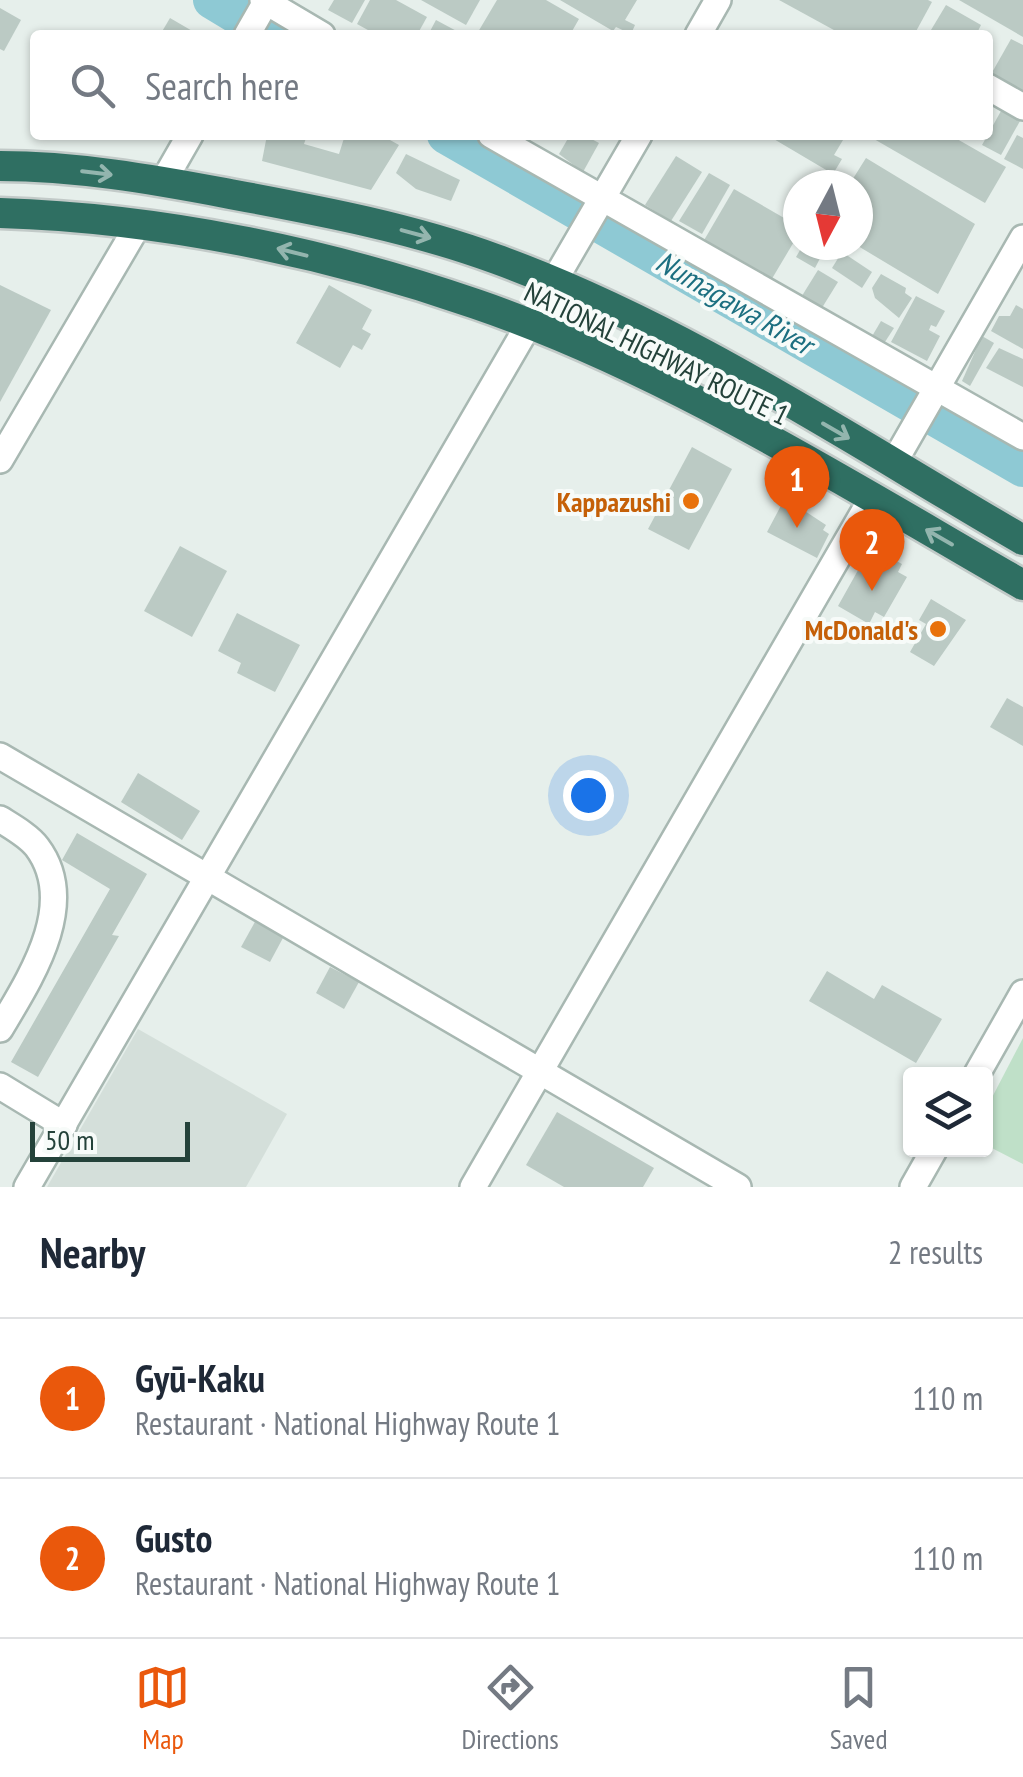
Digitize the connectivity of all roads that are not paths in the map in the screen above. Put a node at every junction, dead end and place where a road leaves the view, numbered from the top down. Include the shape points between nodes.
1 (265, 0) edge
2 (718, 0) edge
3 (250, 30) edge
4 (314, 30) edge
5 (701, 30) edge
6 (993, 90) edge
7 (1023, 107) edge
8 (187, 140) edge
9 (499, 140) edge
10 (636, 140) edge
11 (0, 166) edge
12 (163, 182) junction
13 (599, 204) junction
14 (0, 213) edge
15 (138, 224) junction
16 (1023, 238) edge
17 (1012, 283) edge
18 (554, 284) junction
19 (529, 326) junction
20 (936, 391) junction
21 (1023, 437) edge
22 (901, 451) junction
23 (0, 460) edge
24 (872, 498) junction
25 (1023, 540) edge
26 (1023, 585) edge
27 (0, 756) edge
28 (0, 818) edge
29 (207, 879) junction
30 (1023, 993) edge
31 (0, 1029) edge
32 (981, 1067) edge
33 (541, 1071) junction
34 (0, 1086) edge
35 (64, 1124) junction
36 (930, 1157) edge
37 (27, 1187) edge
38 (473, 1187) edge
39 (738, 1187) edge
40 (913, 1187) edge

1 - 3 street
1 - 4 street
2 - 5 street
6 - 7 street
8 - 12 street
9 - 13 street
10 - 13 street
11 -> 12 highway, NATIONAL HIGHWAY ROUTE 1
12 -> 18 highway, NATIONAL HIGHWAY ROUTE 1 via 415,233
13 - 18 street
13 - 20 street
14 - 15 highway, NATIONAL HIGHWAY ROUTE 1
19 -> 15 highway, NATIONAL HIGHWAY ROUTE 1 via 414,284 299,253
15 - 23 street
16 - 17 street
17 - 20 street
18 - 19 street
18 -> 22 highway, NATIONAL HIGHWAY ROUTE 1
19 - 24 highway, NATIONAL HIGHWAY ROUTE 1 via 621,365
19 - 29 street
20 - 21 street
20 - 22 street
22 - 25 highway, NATIONAL HIGHWAY ROUTE 1
26 -> 24 highway, NATIONAL HIGHWAY ROUTE 1
24 - 33 street
27 - 29 street
28 - 31 street via 38,848 54,910 47,940
29 - 33 street
29 - 35 street
30 - 32 street
33 - 38 street
33 - 39 street
34 - 35 street
35 - 37 street
36 - 40 street

